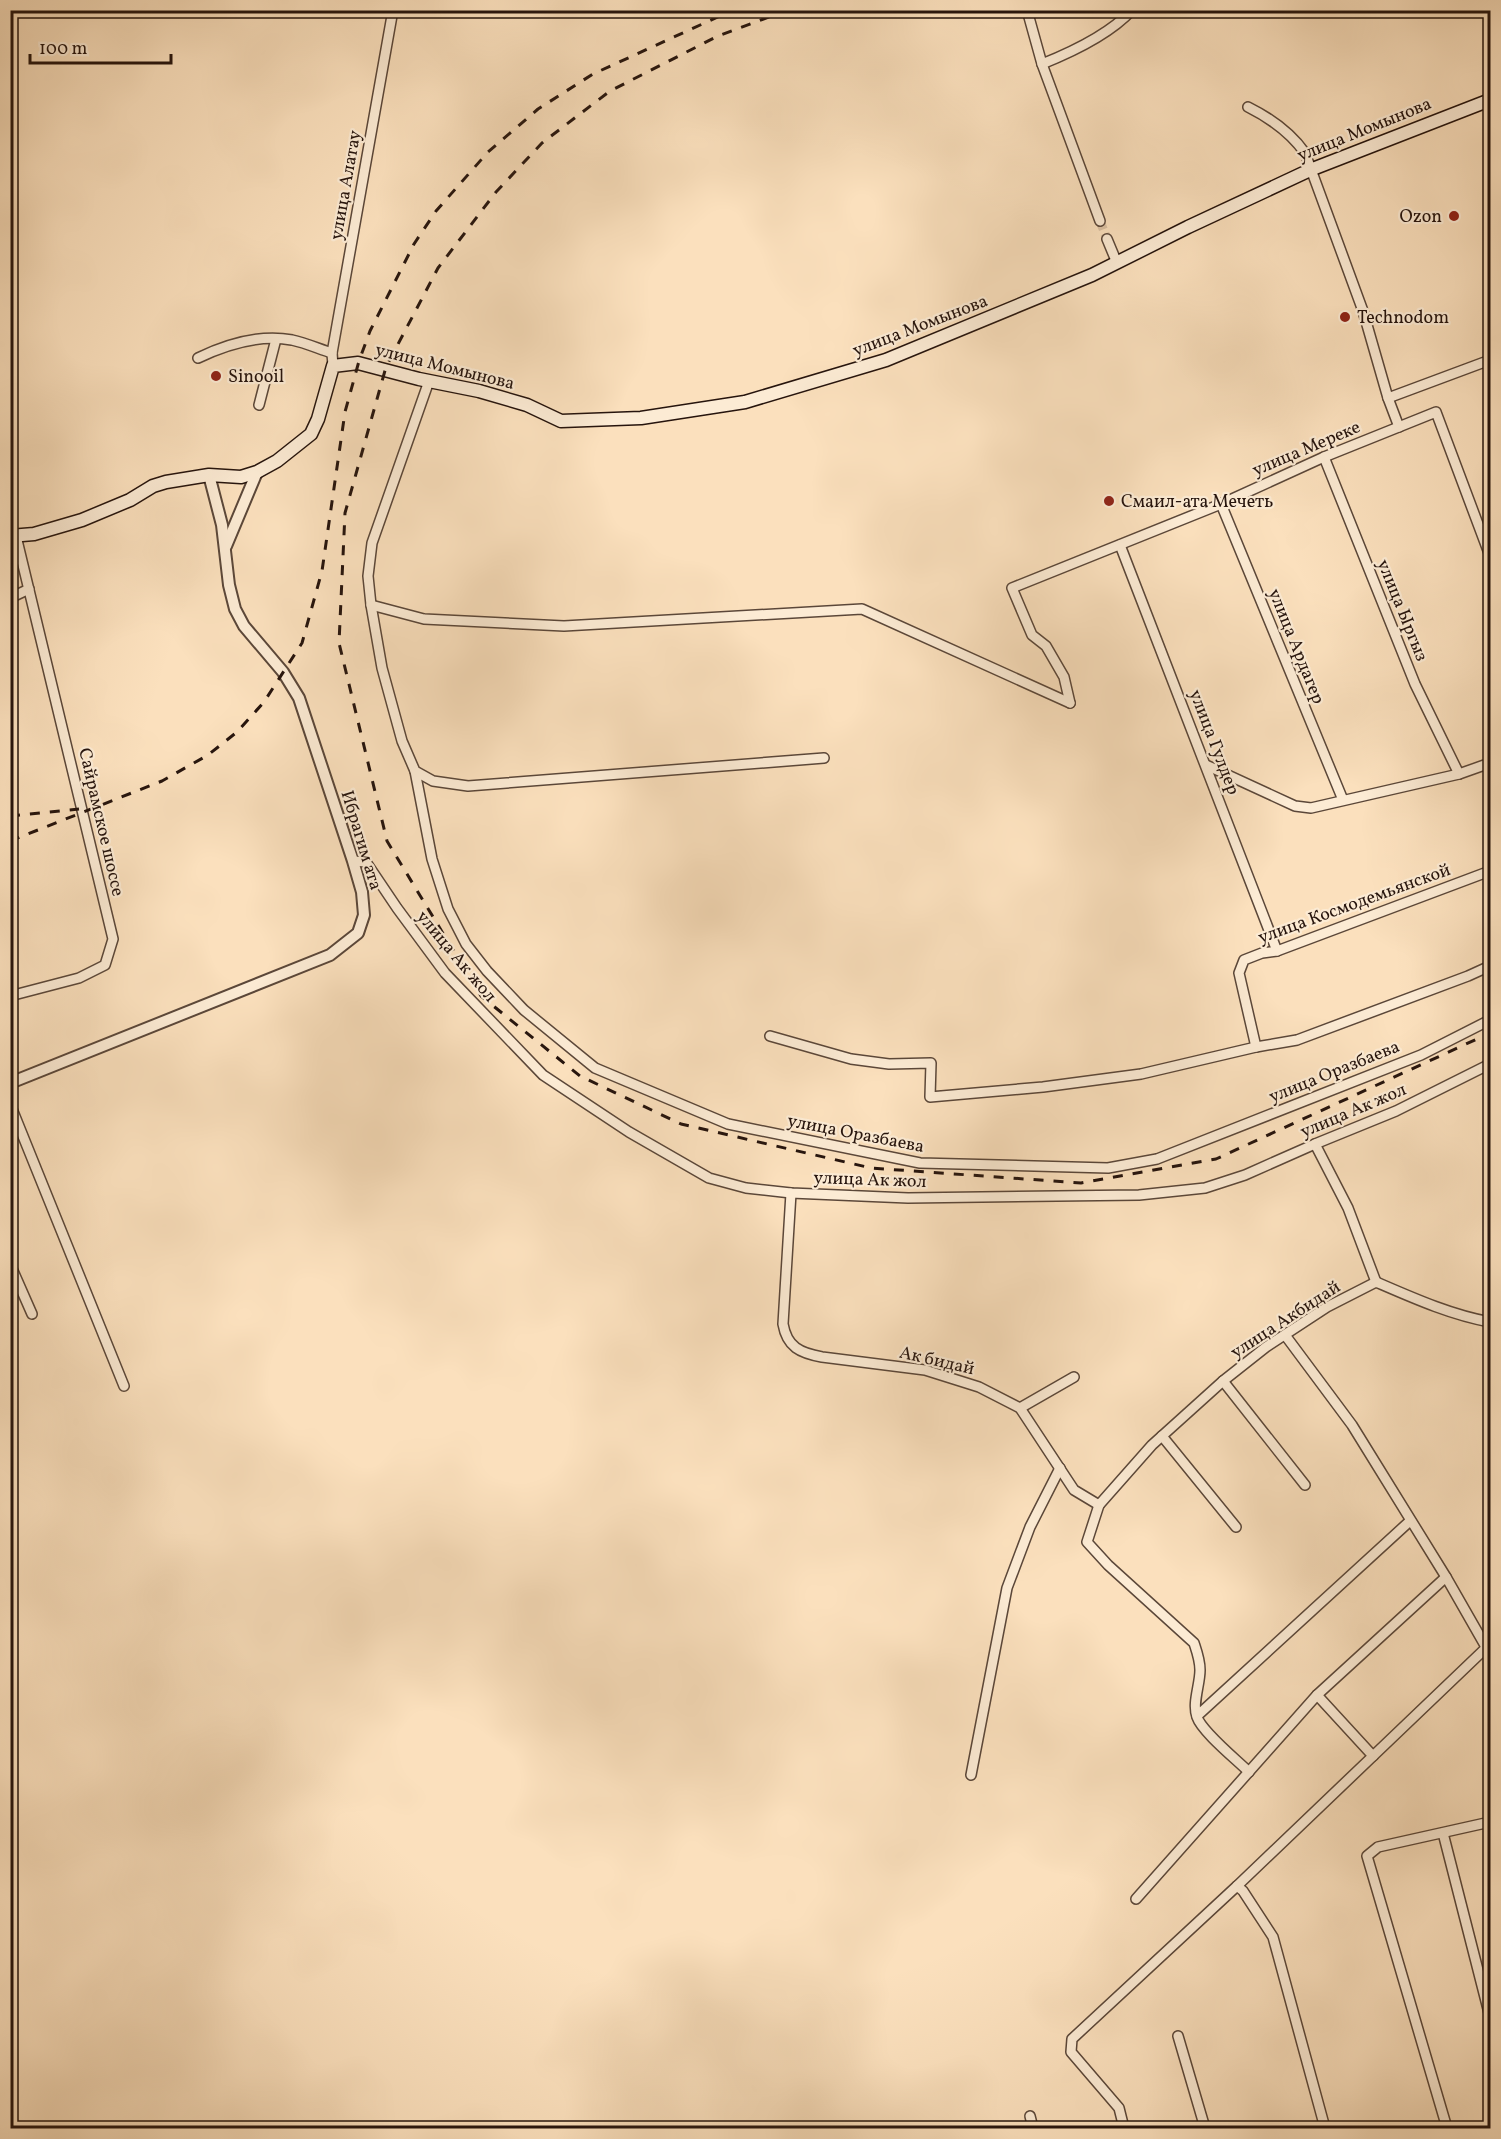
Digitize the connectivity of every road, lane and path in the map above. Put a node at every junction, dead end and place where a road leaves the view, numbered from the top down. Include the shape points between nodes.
1 (393, 10) edge
2 (1027, 10) edge
3 (1132, 10) edge
4 (1042, 64) junction
5 (1491, 100) edge
6 (1248, 107) dead end
7 (1310, 170) junction
8 (1100, 221) tunnel mouth
9 (1107, 239) tunnel mouth
10 (1117, 263) junction
11 (276, 339) junction
12 (332, 353) junction
13 (198, 358) dead end
14 (1491, 360) edge
15 (333, 366) junction
16 (429, 381) junction
17 (1388, 398) junction
18 (259, 405) dead end
19 (1399, 427) junction
20 (1324, 457) junction
21 (256, 472) junction
22 (209, 475) junction
23 (1221, 504) junction
24 (13, 536) edge
25 (1120, 545) junction
26 (226, 546) junction
27 (1491, 556) edge
28 (29, 589) junction
29 (10, 598) edge
30 (371, 605) junction
31 (824, 758) dead end
32 (1491, 763) edge
33 (1206, 765) junction
34 (416, 771) junction
35 (1459, 774) junction
36 (1343, 800) junction
37 (353, 861) junction
38 (1491, 871) edge
39 (1277, 951) junction
40 (1491, 966) edge
41 (10, 996) edge
42 (1491, 1020) edge
43 (770, 1036) dead end
44 (1256, 1047) junction
45 (1491, 1064) edge
46 (10, 1083) edge
47 (10, 1104) edge
48 (1315, 1144) junction
49 (791, 1193) junction
50 (10, 1264) edge
51 (1376, 1282) junction
52 (32, 1314) dead end
53 (1491, 1322) edge
54 (1285, 1335) junction
55 (1074, 1377) dead end
56 (1223, 1381) junction
57 (124, 1386) dead end
58 (1020, 1408) junction
59 (1162, 1436) junction
60 (1060, 1468) junction
61 (1305, 1485) dead end
62 (1099, 1504) junction
63 (1410, 1521) junction
64 (1236, 1527) dead end
65 (1446, 1577) junction
66 (1489, 1651) edge
67 (1317, 1695) junction
68 (1197, 1716) junction
69 (1373, 1756) junction
70 (1249, 1772) junction
71 (971, 1775) dead end
72 (1491, 1822) edge
73 (1443, 1833) junction
74 (1237, 1886) junction
75 (1137, 1899) dead end
76 (1491, 2017) edge
77 (1178, 2036) dead end
78 (1030, 2116) dead end
79 (1034, 2128) edge
80 (1124, 2128) edge
81 (1205, 2128) edge
82 (1325, 2128) edge
83 (1447, 2128) edge

1 - 12 street, улица Алатау
2 - 4 street
3 - 4 street via 1095,39
4 - 8 street
5 - 7 main road, улица Момынова
6 - 7 street via 1298,142
7 - 10 main road, улица Момынова
7 - 17 street via 1363,311
9 - 10 street
10 - 16 main road, улица Момынова via 886,360 745,402 641,418 561,421 527,405
11 - 12 street
11 - 13 street via 246,340
11 - 18 street
12 - 15 street, улица Алатау
14 - 17 street
15 - 16 main road, улица Момынова via 358,363
15 - 21 main road via 310,434 277,461
16 - 30 street, улица Оразбаева via 372,543 368,576
17 - 19 street
19 - 20 street, улица Мереке
19 - 27 street, улица Мереке via 1436,412
20 - 23 street, улица Мереке
20 - 35 street, улица Ыргыз via 1415,684
21 - 22 main road via 241,477
21 - 26 street
22 - 24 main road via 153,486 82,520
22 - 26 street, Ибрагим ата
23 - 25 street, улица Мереке
23 - 36 street, улица Ардагер
24 - 28 street, Сайрамское шоссе
25 - 30 street, улица Мереке via 1012,588 1032,635 1046,645 1064,677 1070,704 862,609 564,626 424,619
25 - 33 street, улица Гулдер
26 - 37 street, Ибрагим ата via 235,609 299,698
28 - 29 street
28 - 41 street, Сайрамское шоссе via 113,939 105,965 80,978
30 - 34 street, улица Оразбаева via 382,668 402,741
31 - 34 street via 468,786 433,781
32 - 35 street
33 - 36 street via 1295,806 1311,808
33 - 39 street, улица Гулдер
34 - 42 street, улица Оразбаева via 432,859 448,909 466,944 487,971 524,1010 595,1068 728,1124 920,1163 1108,1168 1157,1159 1421,1055
35 - 36 street
37 - 46 street, Ибрагим ата via 364,915 358,933 330,955
37 - 49 street, улица Ак жол via 366,862 446,972 543,1075 629,1132 709,1178 746,1188
38 - 39 street, улица Космодемьянской
39 - 44 street, улица Космодемьянской via 1244,960 1239,973
40 - 44 street via 1297,1040
43 - 44 street via 851,1059 889,1064 931,1063 930,1097 1141,1074
45 - 48 street, улица Ак жол via 1396,1111
47 - 57 street
48 - 49 street, улица Ак жол via 1205,1188 1139,1195 908,1198
48 - 51 street via 1348,1208
49 - 58 street, Ак бидай via 785,1338 807,1355 924,1370 979,1387
50 - 52 street
51 - 53 street via 1414,1299
51 - 54 street, улица Акбидай via 1327,1307
54 - 56 street, улица Акбидай
54 - 63 street via 1352,1425
55 - 58 street
56 - 59 street, улица Акбидай
56 - 61 street
58 - 60 street, Ак бидай
59 - 62 street, улица Акбидай
59 - 64 street
60 - 62 street, Ак бидай via 1074,1490
60 - 71 street via 1030,1527 1007,1588
62 - 68 street via 1088,1535 1090,1547 1194,1643 1200,1670
63 - 65 street
63 - 68 street
65 - 66 street
65 - 67 street
66 - 69 street
67 - 69 street
67 - 70 street
68 - 70 street via 1203,1727
69 - 74 street
70 - 75 street
72 - 73 street
73 - 76 street
73 - 83 street via 1378,1847 1367,1856
74 - 80 street via 1072,2039 1071,2052 1119,2108
74 - 82 street via 1273,1937
77 - 81 street
78 - 79 street

